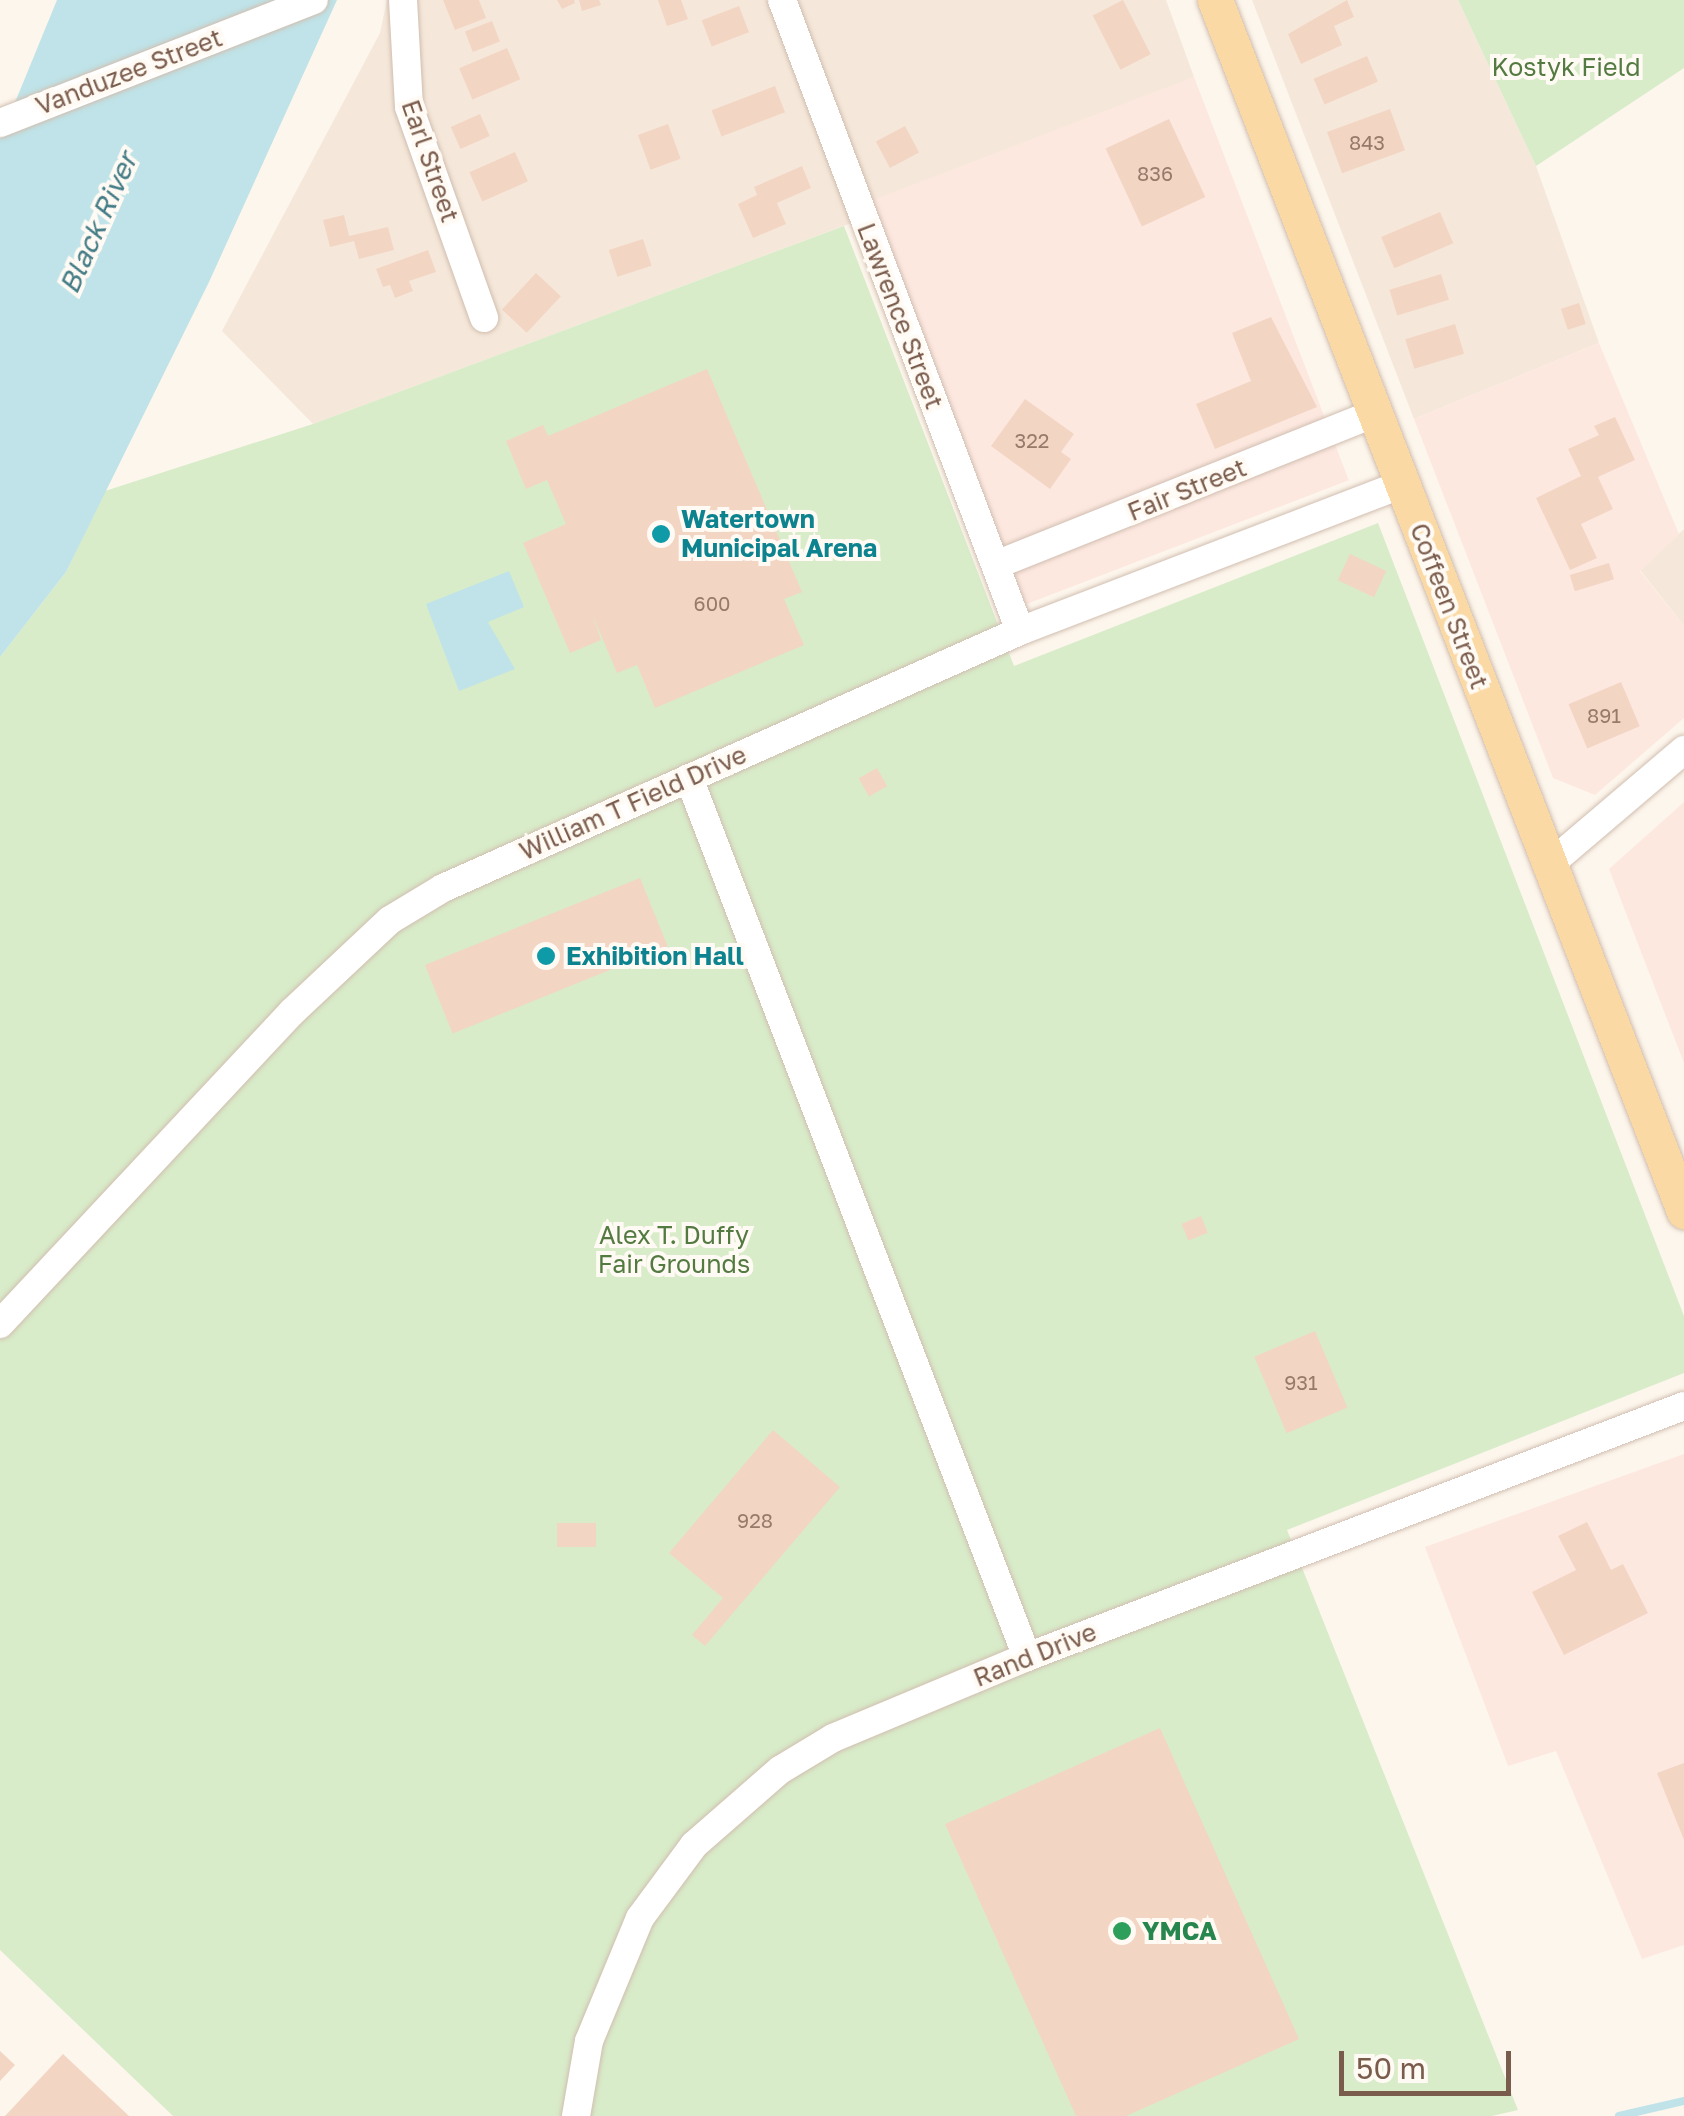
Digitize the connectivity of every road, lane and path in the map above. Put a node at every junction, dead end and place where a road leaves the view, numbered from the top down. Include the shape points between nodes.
1 (314, 0) edge
2 (403, 0) edge
3 (782, 0) edge
4 (1215, 0) edge
5 (0, 123) edge
6 (484, 318) dead end
7 (1375, 412) junction
8 (1402, 484) junction
9 (998, 564) junction
10 (1020, 632) junction
11 (1684, 750) edge
12 (689, 778) junction
13 (1550, 864) junction
14 (1684, 1211) edge
15 (0, 1324) edge
16 (1684, 1406) edge
17 (1028, 1657) junction
18 (576, 2116) edge

1 - 5 street, Vanduzee Street
2 - 6 street, Earl Street via 409,108
3 - 9 street, Lawrence Street
4 - 7 main road, Coffeen Street
7 - 8 main road, Coffeen Street
7 - 9 street, Fair Street
8 - 10 street, William T Field Drive
8 - 13 main road, Coffeen Street
9 - 10 street, Lawrence Street
10 - 12 street, William T Field Drive
11 - 13 street
12 - 15 street, William T Field Drive via 443,888 362,941
12 - 17 street
13 - 14 main road, Coffeen Street
16 - 17 street, Rand Drive
17 - 18 street, Rand Drive via 833,1738 780,1770 694,1845 640,1918 600,2008

